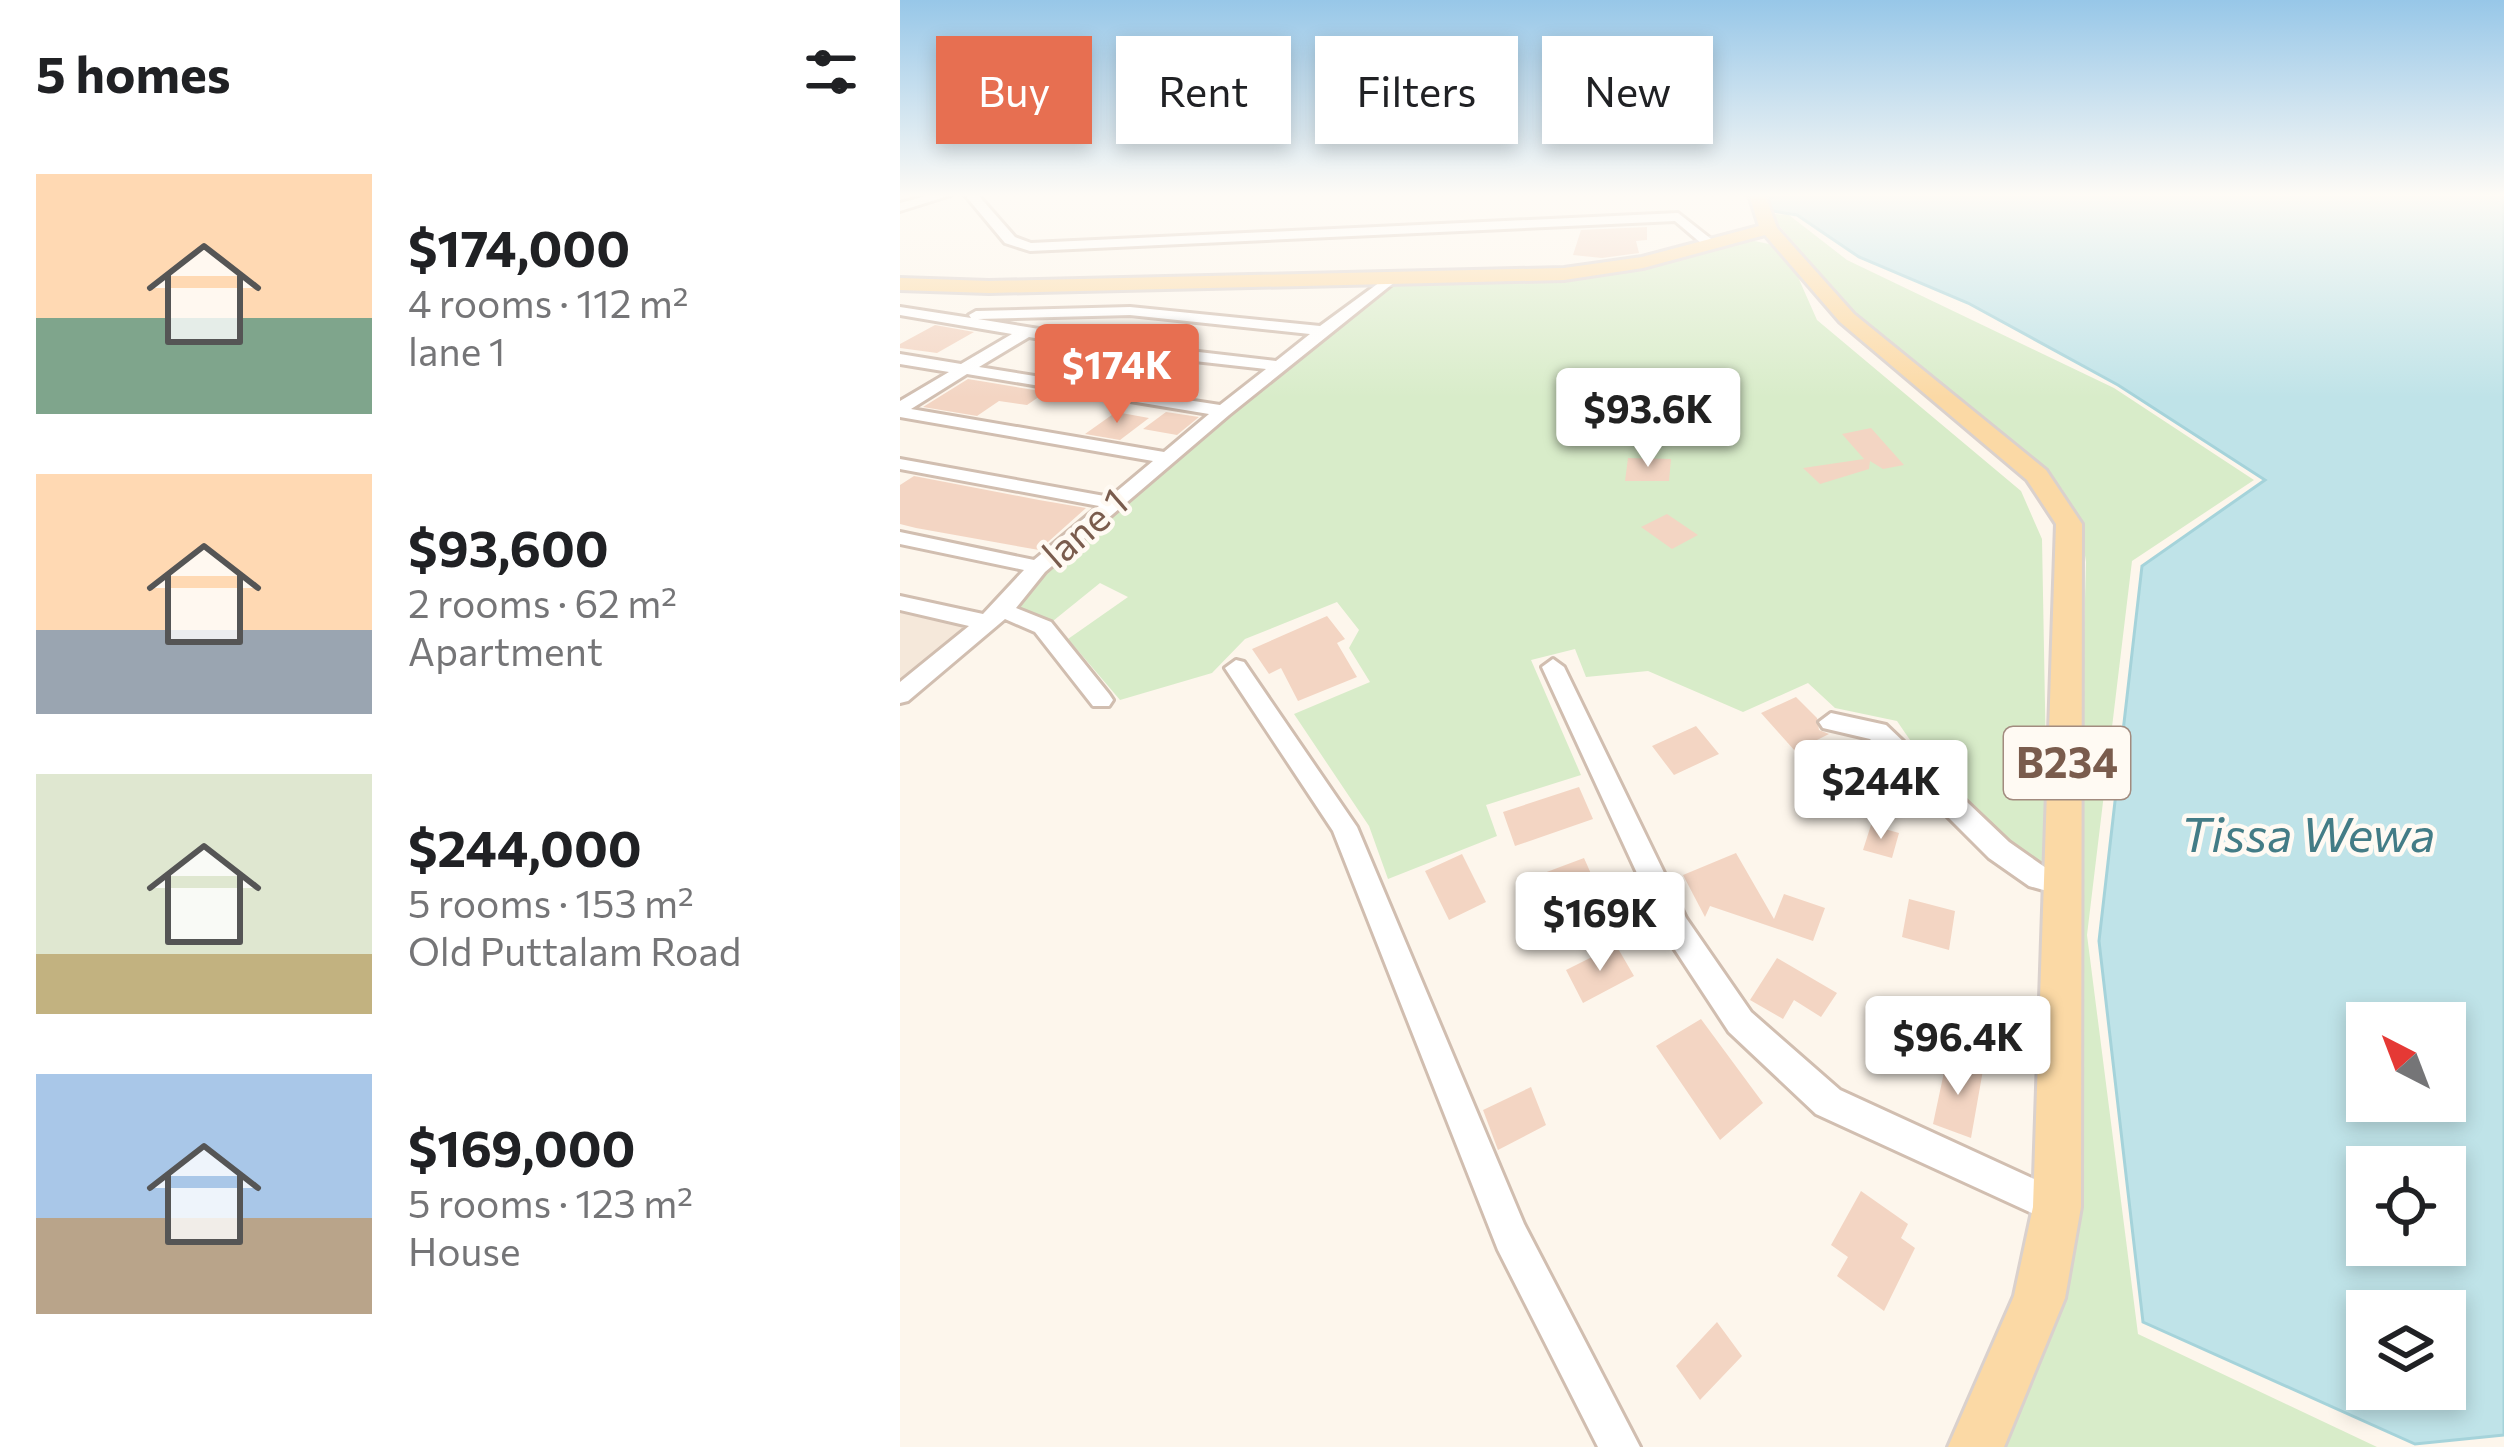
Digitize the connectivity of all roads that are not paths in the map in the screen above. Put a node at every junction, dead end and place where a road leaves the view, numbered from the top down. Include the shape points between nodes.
1 (1634, 263) edge
2 (1805, 263) edge
3 (1391, 278) junction
4 (1166, 282) junction
5 (900, 284) edge
6 (900, 311) edge
7 (1130, 311) junction
8 (956, 318) junction
9 (1321, 331) junction
10 (1024, 333) junction
11 (1076, 340) junction
12 (1138, 350) junction
13 (900, 359) edge
14 (1277, 366) junction
15 (962, 370) junction
16 (1088, 390) junction
17 (900, 410) edge
18 (1223, 411) junction
19 (1168, 458) junction
20 (900, 464) edge
21 (1114, 503) junction
22 (900, 538) edge
23 (1039, 567) junction
24 (900, 603) edge
25 (994, 616) junction
26 (1237, 668) dead end
27 (1553, 668) dead end
28 (902, 692) edge
29 (1102, 700) dead end
30 (1831, 722) dead end
31 (2066, 884) junction
32 (2057, 1208) junction
33 (1620, 1447) edge
34 (1976, 1447) edge

1 - 3 main road
2 - 31 main road, B234 via 1868,338 2037,475 2069,524
3 - 4 main road
3 - 9 street, lane 1
4 - 5 main road
4 - 7 street
6 - 8 street
7 - 8 street
7 - 9 street
7 - 11 street
8 - 10 street
9 - 14 street, lane 1
10 - 11 street
10 - 15 street
11 - 12 street
12 - 14 street
12 - 16 street
13 - 15 street
14 - 18 street, lane 1
15 - 16 street
15 - 17 street
16 - 18 street
17 - 19 street
18 - 19 street, lane 1
19 - 21 street, lane 1
20 - 21 street
21 - 23 street, lane 1
22 - 23 street
23 - 25 street, lane 1
24 - 25 street
25 - 28 street, lane 1
25 - 29 street via 1043,627
26 - 33 street via 1344,827 1511,1237
27 - 32 street via 1676,927 1740,1022 1828,1102
30 - 31 street via 1877,731 1999,850 2039,878
31 - 32 main road, B234
32 - 34 main road, B234 via 2039,1298

